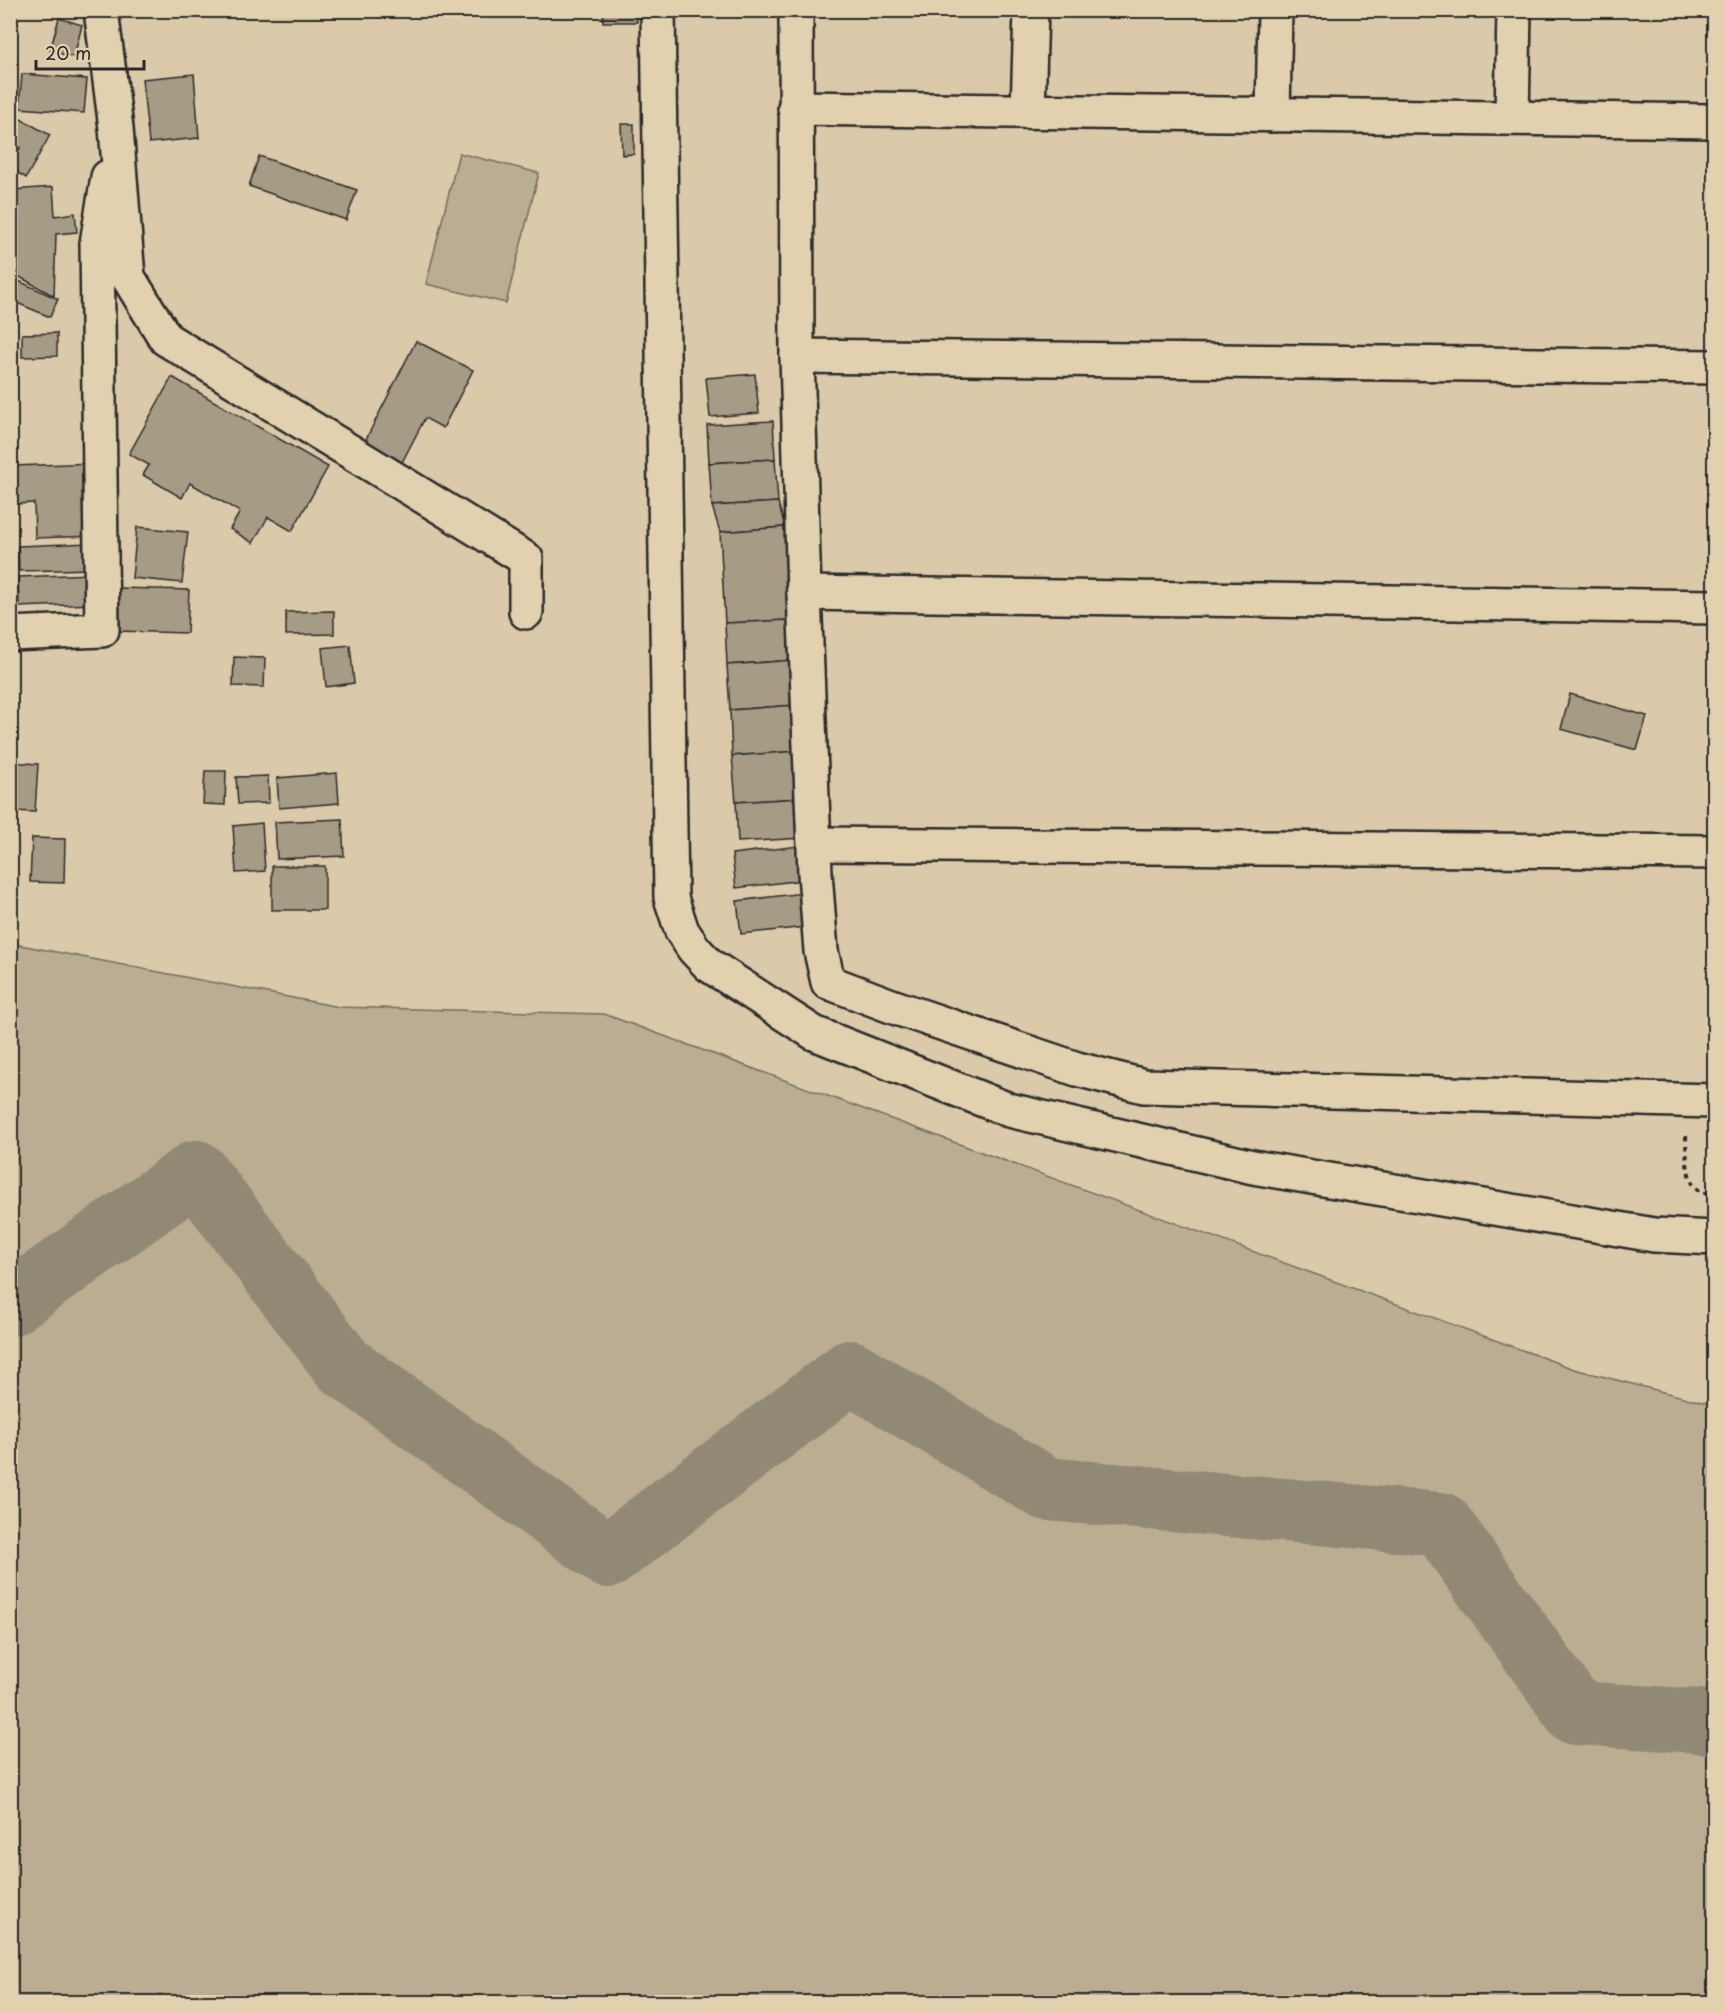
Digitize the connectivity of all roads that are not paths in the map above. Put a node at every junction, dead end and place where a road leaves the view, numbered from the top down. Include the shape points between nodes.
1 (101, 10) edge
2 (658, 10) edge
3 (796, 10) edge
4 (1030, 10) edge
5 (1275, 10) edge
6 (1514, 10) edge
7 (795, 108) junction
8 (1028, 111) junction
9 (1273, 115) junction
10 (1512, 118) junction
11 (1714, 121) edge
12 (116, 128) junction
13 (797, 356) junction
14 (1714, 367) edge
15 (804, 593) junction
16 (1714, 607) edge
17 (526, 612) dead end
18 (10, 634) edge
19 (815, 844) junction
20 (1714, 852) edge
21 (1699, 1100) edge
22 (1714, 1238) edge

1 - 12 street
2 - 22 street via 671,898 682,931 694,949 709,965 814,1033 1009,1110 1253,1167 1654,1235
3 - 7 street
4 - 8 street
5 - 9 street
6 - 10 street
7 - 8 street
7 - 13 street
8 - 9 street
9 - 10 street
10 - 11 street
12 - 17 street via 128,277 166,339 526,559
12 - 18 street via 97,243 102,630
13 - 14 street
13 - 15 street
15 - 16 street
15 - 19 street
19 - 20 street
19 - 21 street via 821,951 828,982 1077,1069 1144,1086

